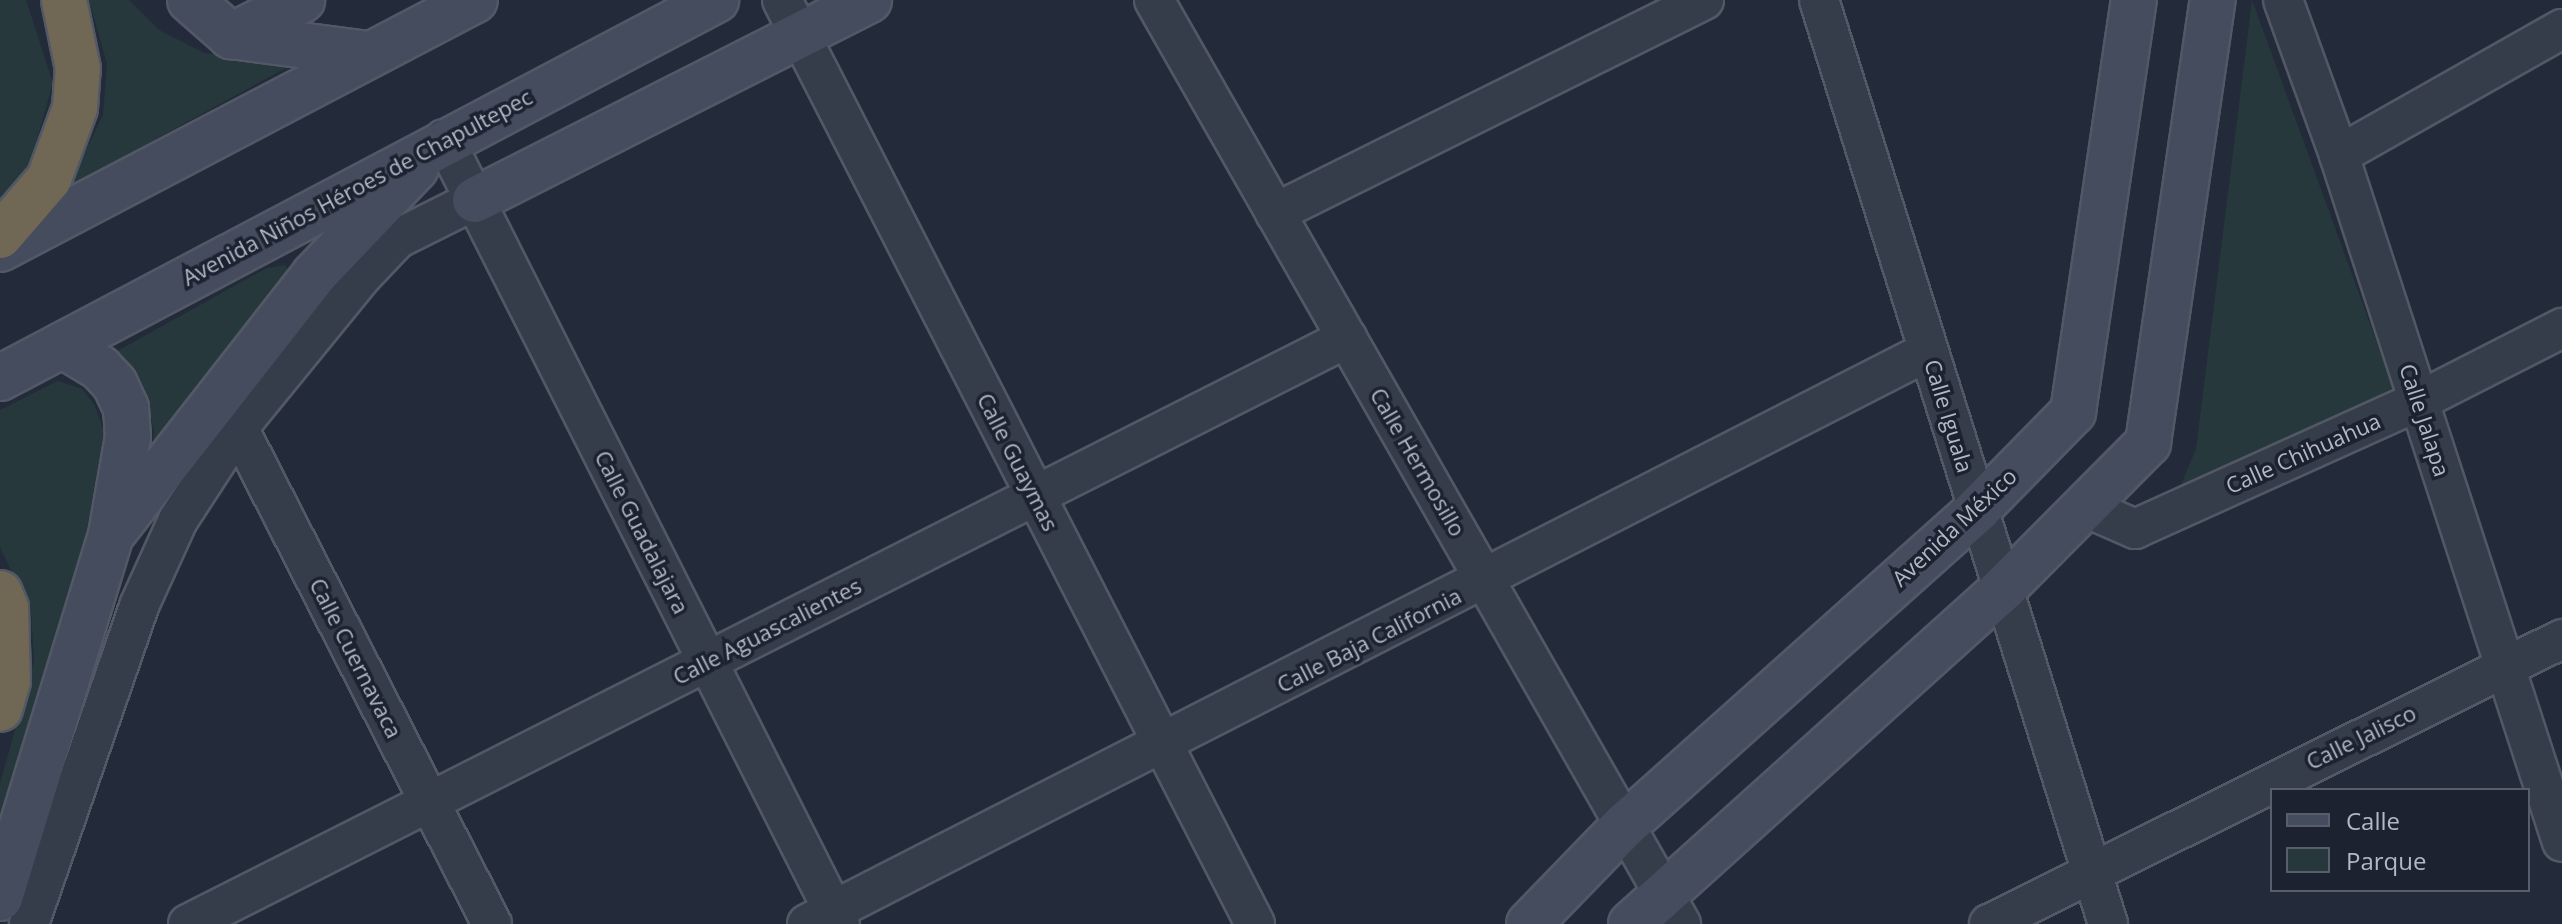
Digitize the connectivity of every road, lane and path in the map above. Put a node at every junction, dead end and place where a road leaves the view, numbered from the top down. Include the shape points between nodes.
1 (64, 0) edge
2 (190, 0) edge
3 (302, 0) edge
4 (475, 0) edge
5 (716, 0) edge
6 (869, 0) edge
7 (1154, 0) edge
8 (1704, 0) edge
9 (1819, 0) edge
10 (2134, 0) edge
11 (2213, 0) edge
12 (2283, 0) edge
13 (791, 18) edge
14 (2562, 29) edge
15 (231, 36) junction
16 (368, 54) junction
17 (444, 139) junction
18 (2339, 155) junction
19 (475, 200) junction
20 (1275, 213) junction
21 (0, 236) edge
22 (0, 249) edge
23 (2562, 328) edge
24 (1347, 338) junction
25 (62, 345) junction
26 (1928, 351) junction
27 (0, 378) edge
28 (2419, 401) junction
29 (229, 410) junction
30 (1035, 495) junction
31 (2085, 507) junction
32 (1978, 509) junction
33 (111, 535) junction
34 (1486, 581) junction
35 (2003, 589) junction
36 (0, 593) edge
37 (2562, 639) edge
38 (707, 661) junction
39 (2505, 666) junction
40 (0, 709) edge
41 (1162, 743) junction
42 (429, 802) junction
43 (1625, 825) junction
44 (2562, 842) edge
45 (2091, 870) junction
46 (0, 898) edge
47 (1672, 908) edge
48 (827, 919) edge
49 (29, 924) edge
50 (188, 924) edge
51 (492, 924) edge
52 (1255, 924) edge
53 (1529, 924) edge
54 (1631, 924) edge
55 (1989, 924) edge
56 (2108, 924) edge

1 - 21 highway via 78,69 72,121 49,179
2 - 15 street
3 - 15 street
4 - 16 street
5 - 17 street, Avenida Niños Héroes de Chapultepec
6 - 13 street
7 - 20 street, Calle Hermosillo
8 - 20 street
9 - 26 street, Calle Iguala
10 - 32 street, Avenida México via 2073,412
11 - 31 street via 2148,443
12 - 18 street, Calle Jalapa
13 - 19 street
13 - 30 street, Calle Guaymas
14 - 18 street
15 - 16 street
16 - 22 street
17 - 19 street, Calle Guadalajara
17 - 25 street, Avenida Niños Héroes de Chapultepec
17 - 29 street via 314,275
18 - 28 street, Calle Jalapa
19 - 29 street via 397,239
19 - 38 street, Calle Guadalajara
20 - 24 street, Calle Hermosillo
23 - 28 street, Calle Chihuahua
24 - 30 street, Calle Aguascalientes
24 - 34 street, Calle Hermosillo
25 - 27 street, Avenida Niños Héroes de Chapultepec
25 - 33 street via 100,368 126,408 128,437
26 - 32 street, Calle Iguala
26 - 34 street, Calle Baja California
28 - 31 street, Calle Chihuahua via 2135,529
28 - 39 street, Calle Jalapa
29 - 33 street
29 - 42 street, Calle Cuernavaca
29 - 49 street via 161,551
30 - 38 street, Calle Aguascalientes
30 - 41 street, Calle Guaymas
31 - 35 street
32 - 35 street, Calle Iguala
32 - 43 street, Avenida México
33 - 46 street
34 - 41 street, Calle Baja California
34 - 43 street, Calle Hermosillo
35 - 45 street, Calle Iguala
35 - 47 street
36 - 40 highway via 6,608 8,681
37 - 39 street, Calle Jalisco
38 - 42 street, Calle Aguascalientes
38 - 48 street, Calle Guadalajara
39 - 44 street, Calle Jalapa
39 - 45 street, Calle Jalisco
41 - 48 street, Calle Baja California
41 - 52 street, Calle Guaymas
42 - 50 street, Calle Aguascalientes
42 - 51 street, Calle Cuernavaca
43 - 47 street, Calle Hermosillo
43 - 53 street, Avenida México
45 - 55 street, Calle Jalisco
45 - 56 street, Calle Iguala
47 - 54 street

